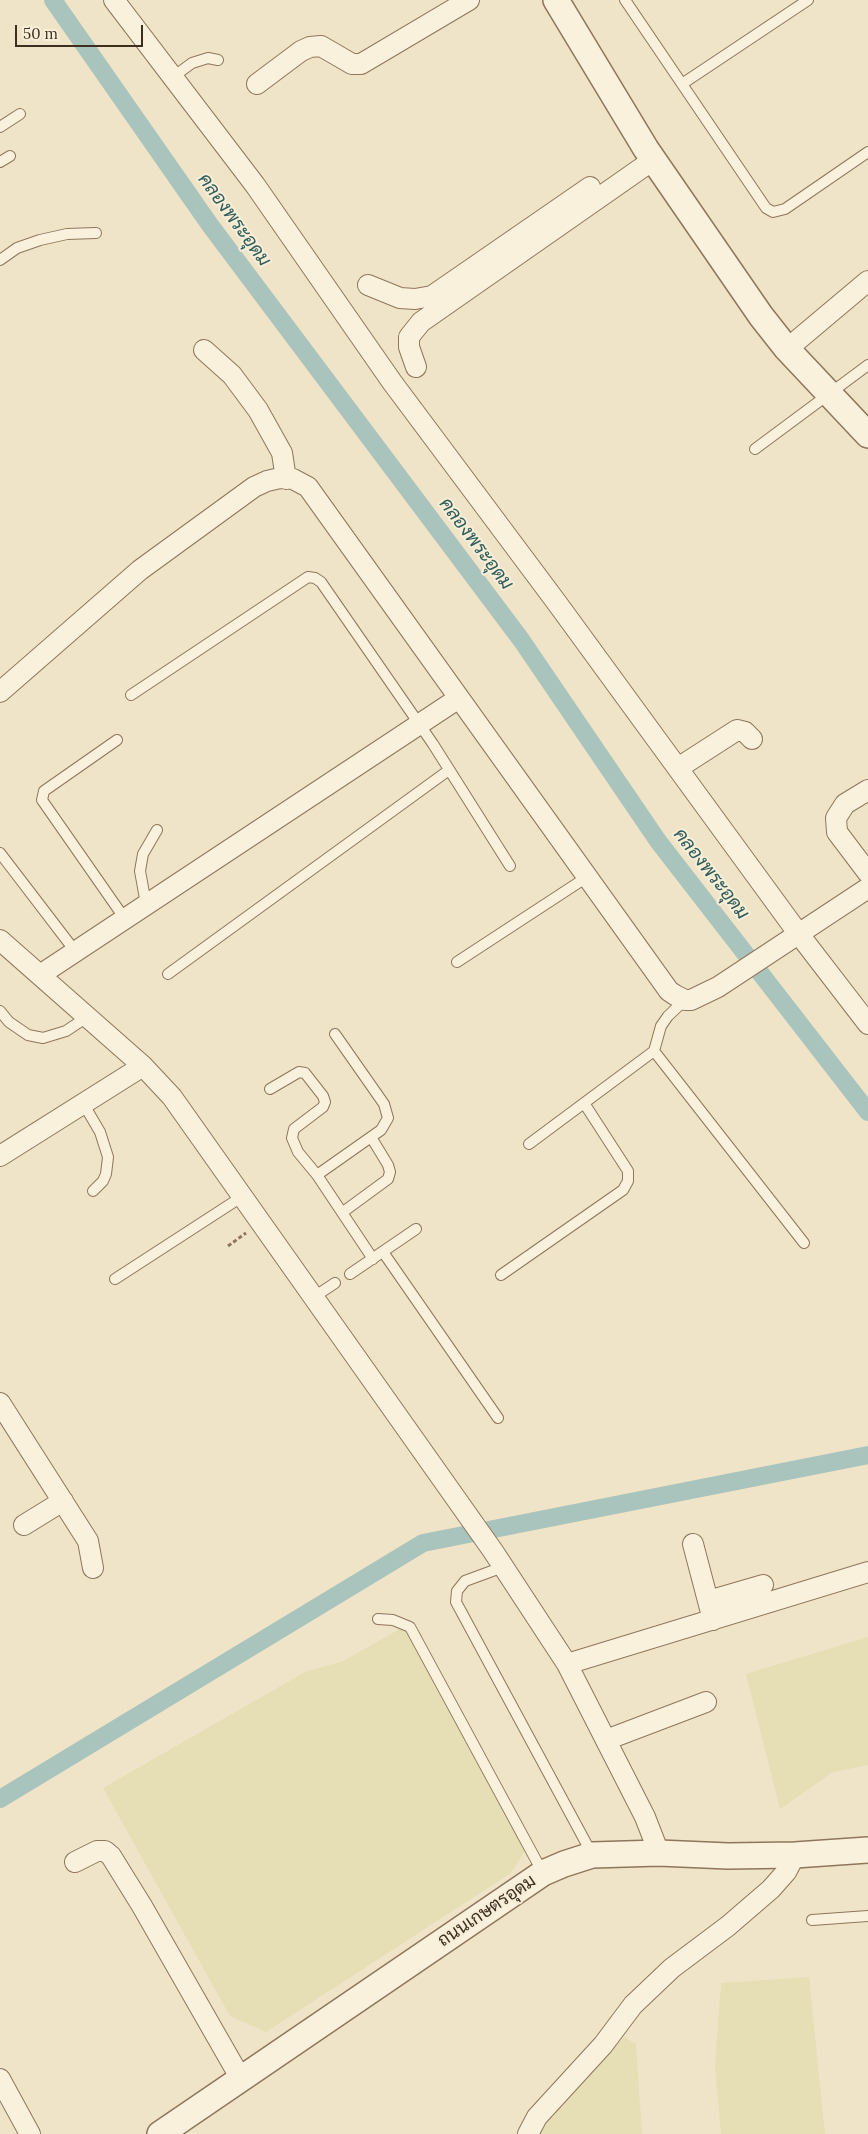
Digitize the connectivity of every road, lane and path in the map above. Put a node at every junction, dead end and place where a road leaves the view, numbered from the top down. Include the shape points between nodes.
1 (114, 0) edge
2 (469, 0) edge
3 (556, 0) edge
4 (625, 0) edge
5 (808, 0) edge
6 (218, 60) dead end
7 (173, 77) junction
8 (257, 84) dead end
9 (682, 84) junction
10 (20, 114) dead end
11 (0, 127) edge
12 (868, 152) edge
13 (650, 154) junction
14 (10, 156) dead end
15 (0, 162) edge
16 (96, 233) dead end
17 (0, 260) edge
18 (868, 281) edge
19 (368, 285) dead end
20 (787, 349) junction
21 (204, 350) dead end
22 (868, 365) edge
23 (416, 367) dead end
24 (828, 393) junction
25 (868, 435) edge
26 (755, 449) dead end
27 (286, 479) junction
28 (0, 692) edge
29 (131, 695) dead end
30 (459, 698) junction
31 (419, 724) junction
32 (752, 739) dead end
33 (117, 740) dead end
34 (678, 768) junction
35 (449, 770) junction
36 (868, 790) edge
37 (157, 830) dead end
38 (0, 853) edge
39 (510, 866) dead end
40 (868, 874) edge
41 (587, 877) junction
42 (868, 888) edge
43 (146, 904) junction
44 (125, 919) junction
45 (790, 939) junction
46 (0, 940) edge
47 (75, 951) junction
48 (457, 962) dead end
49 (168, 974) dead end
50 (40, 975) junction
51 (685, 1000) junction
52 (0, 1011) edge
53 (87, 1017) junction
54 (868, 1024) edge
55 (335, 1034) dead end
56 (654, 1051) junction
57 (143, 1066) junction
58 (270, 1089) dead end
59 (83, 1103) junction
60 (584, 1103) junction
61 (371, 1137) junction
62 (529, 1144) dead end
63 (0, 1156) edge
64 (316, 1175) junction
65 (93, 1191) dead end
66 (243, 1196) junction
67 (343, 1212) junction
68 (416, 1229) dead end
69 (804, 1243) dead end
70 (383, 1252) junction
71 (373, 1259) junction
72 (350, 1274) dead end
73 (501, 1275) dead end
74 (115, 1279) dead end
75 (335, 1282) dead end
76 (314, 1297) junction
77 (0, 1402) edge
78 (498, 1418) dead end
79 (63, 1501) junction
80 (24, 1525) dead end
81 (693, 1544) dead end
82 (498, 1559) junction
83 (93, 1568) dead end
84 (868, 1572) edge
85 (763, 1585) dead end
86 (708, 1601) junction
87 (378, 1619) dead end
88 (713, 1620) junction
89 (567, 1664) junction
90 (706, 1702) dead end
91 (606, 1740) junction
92 (868, 1850) edge
93 (659, 1853) junction
94 (592, 1855) junction
95 (795, 1855) junction
96 (75, 1862) dead end
97 (543, 1873) junction
98 (868, 1916) edge
99 (812, 1920) dead end
100 (241, 2078) junction
101 (0, 2079) edge
102 (30, 2134) edge
103 (160, 2134) edge
104 (528, 2134) edge

1 - 7 street
2 - 8 street via 361,64 352,64 321,46 310,47 301,50
3 - 13 street
4 - 9 lane
5 - 9 lane
6 - 7 lane via 208,58 192,63
7 - 34 street via 255,185 398,390
9 - 12 lane via 766,208 774,212 785,209
10 - 11 lane
13 - 19 street via 432,296 400,298
13 - 20 street
13 - 23 street via 421,322 409,336
14 - 15 lane
16 - 17 lane via 67,234 40,240 17,248
18 - 20 street
20 - 24 street
21 - 27 street via 232,375 258,410 282,452
22 - 24 lane
24 - 25 street
24 - 26 lane
27 - 28 street via 267,481 254,487 140,570
27 - 30 street via 308,487
29 - 31 lane via 308,577 321,582
30 - 31 street
30 - 41 street
31 - 35 lane
31 - 43 street
32 - 34 street via 745,732 736,730
33 - 44 lane via 44,790 42,800
34 - 45 street
35 - 39 lane
35 - 49 lane
36 - 40 street via 845,804 836,818 837,832
37 - 43 lane via 143,854 140,871
38 - 47 lane
41 - 48 lane
41 - 51 street via 669,991
42 - 45 street
43 - 44 street
44 - 47 street
45 - 51 street via 718,987 696,999
45 - 54 street
46 - 50 street
47 - 50 street
50 - 53 street
51 - 56 lane via 661,1026
52 - 53 lane via 28,1035 43,1038 66,1032
53 - 57 street
55 - 61 lane via 384,1104 388,1118 381,1130
56 - 60 lane
56 - 69 lane
57 - 59 street
57 - 66 street via 172,1097
58 - 64 lane via 299,1072 305,1072 324,1096 323,1107 294,1129 292,1138 298,1152
59 - 63 street
59 - 65 lane via 100,1132 108,1157 104,1181
60 - 62 lane
60 - 73 lane via 628,1171 628,1181 623,1190
61 - 64 lane
61 - 67 lane via 388,1165 388,1179
64 - 67 lane
66 - 74 lane
66 - 76 street
67 - 71 lane
68 - 70 lane
70 - 71 lane
70 - 78 lane
71 - 72 lane
75 - 76 lane
76 - 82 street
77 - 79 street
79 - 80 street
79 - 83 street via 88,1541
81 - 86 street
82 - 89 street
82 - 94 lane via 465,1581 457,1591 456,1602
84 - 88 street
85 - 86 street
86 - 88 street
87 - 97 lane via 393,1620 410,1627
88 - 89 street
89 - 91 street
90 - 91 street
91 - 93 street via 645,1817
92 - 95 street, ถนนเกษตรอุดม
93 - 94 street, ถนนเกษตรอุดม
93 - 95 street, ถนนเกษตรอุดม
94 - 97 street, ถนนเกษตรอุดม
95 - 104 street via 771,1889 672,1968 633,2005 603,2045 537,2117
96 - 100 street via 97,1851 105,1851 111,1856
97 - 100 street, ถนนเกษตรอุดม
98 - 99 lane
100 - 103 street, ถนนเกษตรอุดม
101 - 102 street

